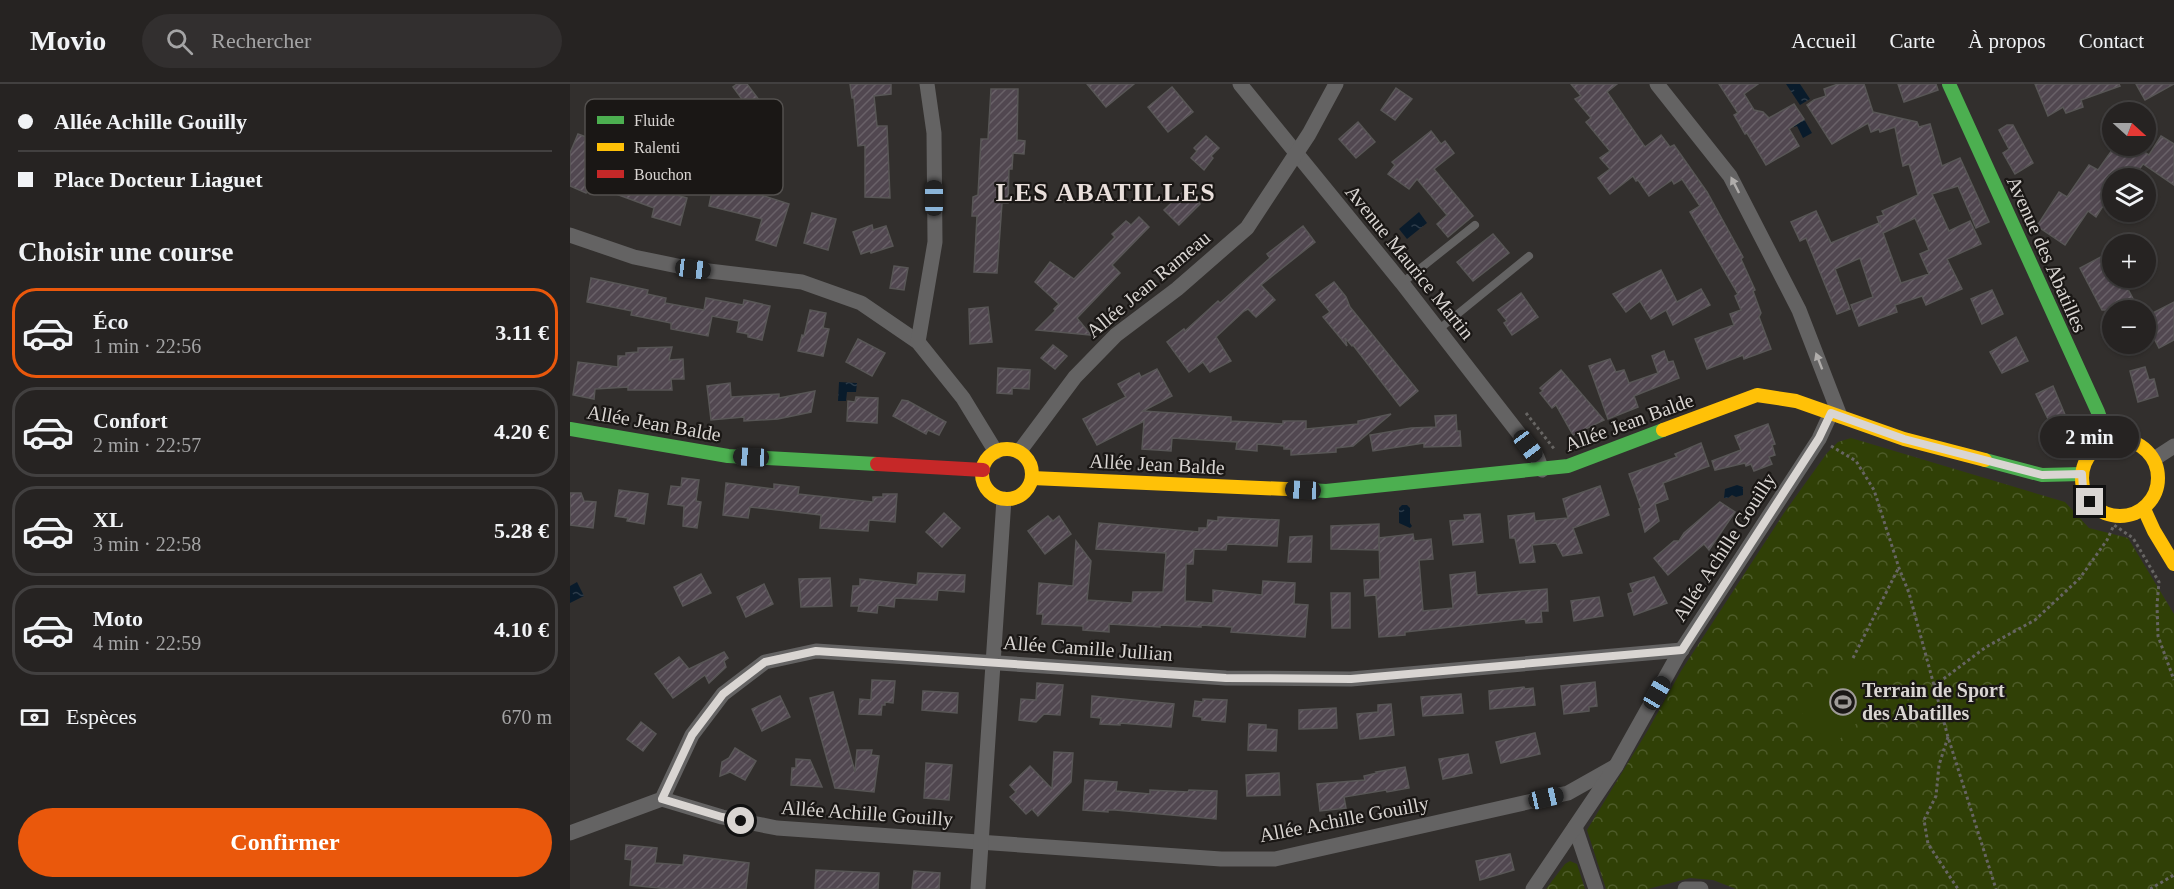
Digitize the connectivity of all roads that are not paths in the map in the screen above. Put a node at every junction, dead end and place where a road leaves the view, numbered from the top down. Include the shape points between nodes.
1 (927, 84) edge
2 (1240, 84) edge
3 (1336, 84) edge
4 (1657, 84) edge
5 (1949, 84) edge
6 (1295, 153) junction
7 (1475, 225) dead end
8 (570, 236) edge
9 (1529, 256) dead end
10 (1402, 283) junction
11 (1438, 330) junction
12 (918, 342) junction
13 (1835, 414) junction
14 (570, 429) edge
15 (2108, 441) junction
16 (2174, 447) edge
17 (996, 452) junction
18 (1019, 452) junction
19 (2154, 459) junction
20 (983, 470) junction
21 (1542, 470) junction
22 (2082, 474) junction
23 (1032, 478) junction
24 (1004, 499) junction
25 (2144, 509) junction
26 (2174, 564) edge
27 (1682, 650) junction
28 (992, 663) junction
29 (1616, 766) junction
30 (662, 799) junction
31 (1575, 827) junction
32 (570, 833) edge
33 (981, 842) junction
34 (978, 889) edge
35 (1533, 889) edge
36 (1596, 889) edge
37 (1685, 889) edge
38 (1701, 889) edge

1 - 12 street via 934,133 935,242
2 - 6 street, Avenue Maurice Martin
3 - 6 street, Allée Jean Rameau
13 -> 4 street via 1799,310 1730,176
5 - 15 street, Avenue des Abatilles
6 - 10 street, Avenue Maurice Martin
6 - 18 street, Allée Jean Rameau via 1247,228 1116,335 1075,376
7 - 10 lane
8 - 12 street via 634,257 802,282 861,303
9 - 11 lane
10 - 11 street, Avenue Maurice Martin
11 - 21 street, Avenue Maurice Martin via 1537,457
12 - 17 street via 963,398
13 - 21 street, Allée Jean Balde via 1796,401 1757,395 1568,466
13 - 22 street, Allée Jean Balde via 1904,439 2042,475
13 - 27 street, Allée Achille Gouilly
14 - 20 street, Allée Jean Balde via 728,456
15 - 19 street via 2139,444
15 - 22 street via 2087,457
16 - 19 street
17 - 18 street
17 - 20 street
18 - 23 street via 1030,462
19 - 25 street via 2159,480
20 - 24 street via 985,486
21 - 23 street, Allée Jean Balde via 1326,491
22 - 25 street via 2083,489 2101,512 2130,515
23 - 24 street via 1025,492
24 - 28 street
25 - 26 street
27 - 28 street, Allée Camille Jullian via 1351,679 1226,678
27 - 29 street, Allée Achille Gouilly
28 - 30 street, Allée Camille Jullian via 816,651 765,662 723,694 692,735
28 - 33 street
29 - 31 street
29 - 33 street, Allée Achille Gouilly via 1568,793 1275,859 1221,859
30 - 32 street
30 - 33 street, Allée Achille Gouilly via 777,828
31 - 35 street
31 - 36 street
33 - 34 street
37 - 38 street

